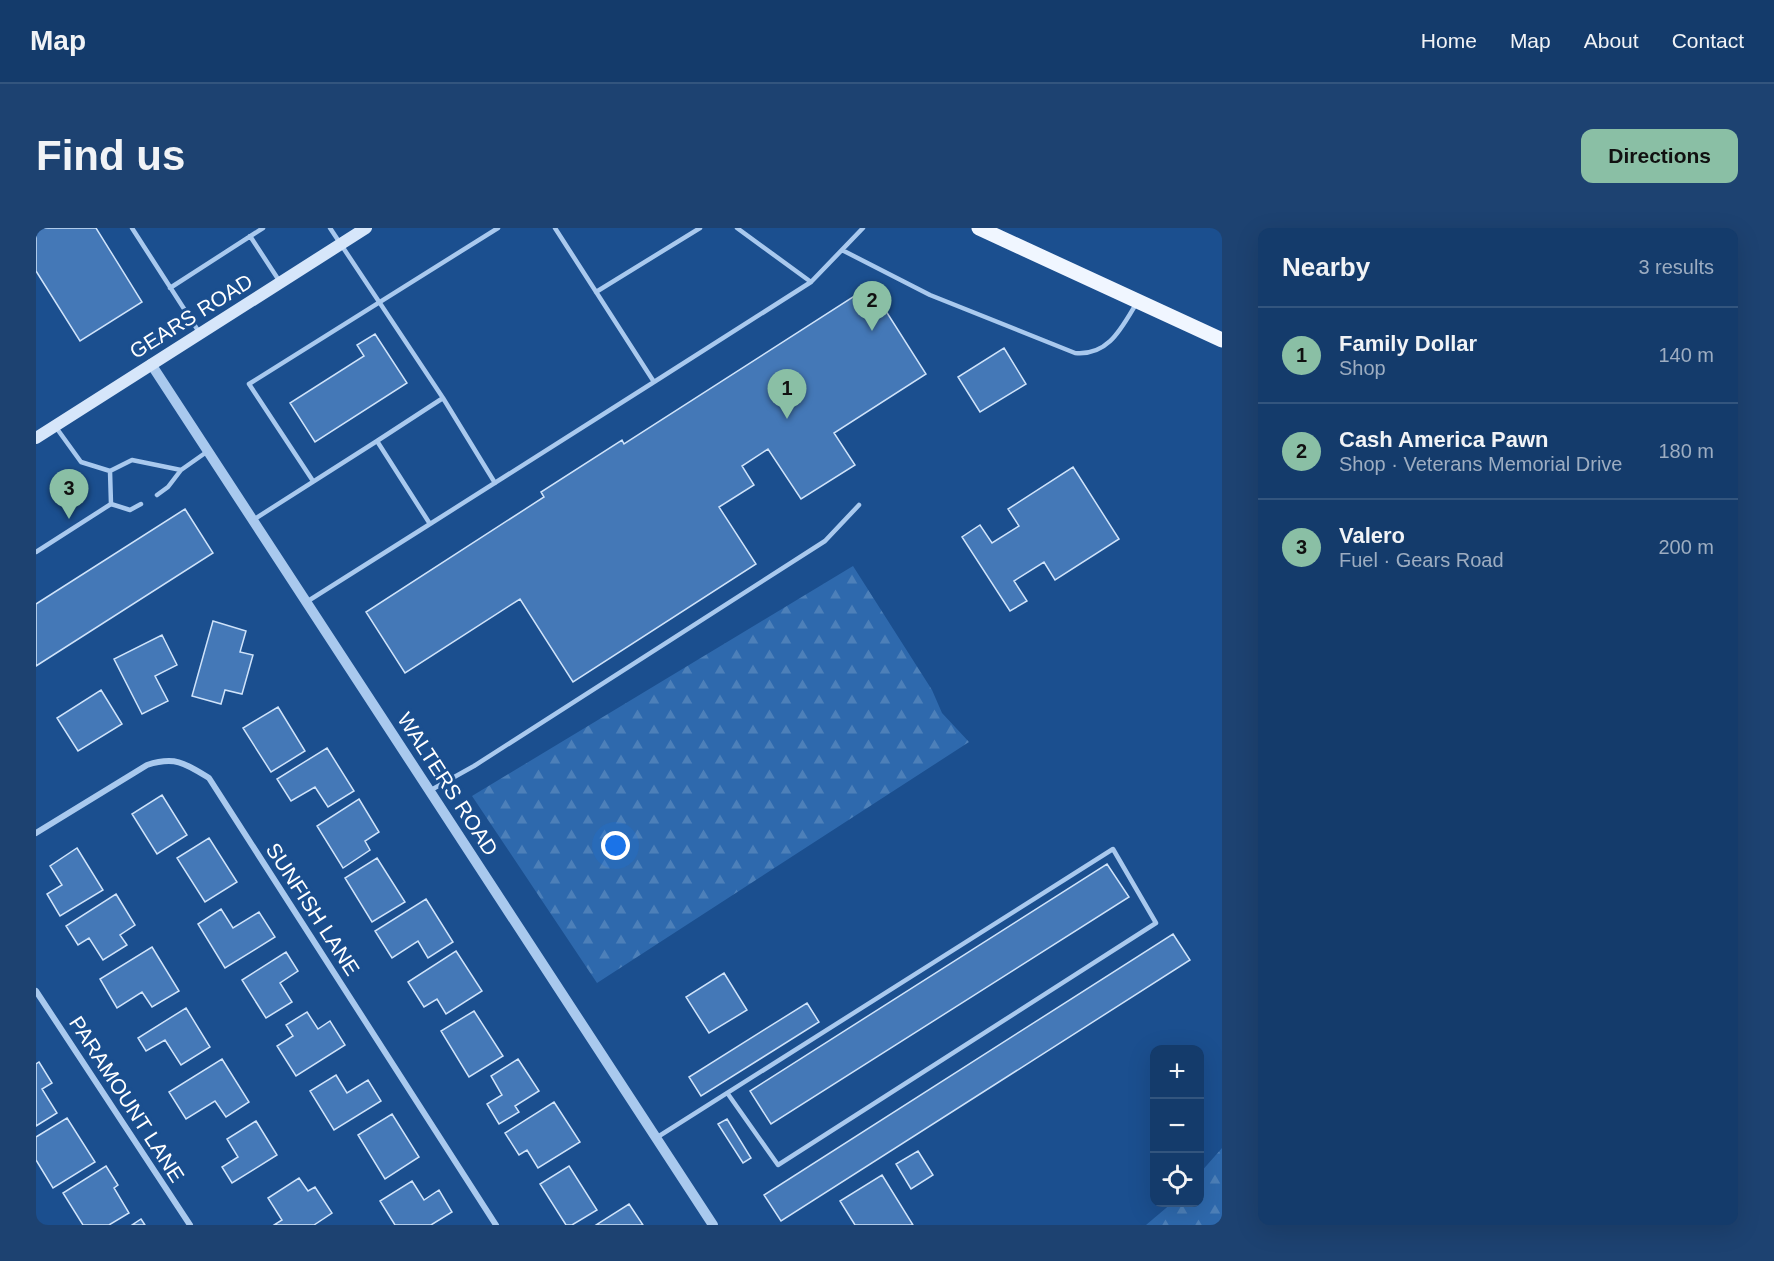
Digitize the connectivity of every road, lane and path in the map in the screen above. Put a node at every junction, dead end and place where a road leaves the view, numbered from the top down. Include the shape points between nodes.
1 (132, 228) edge
2 (263, 228) edge
3 (330, 228) edge
4 (366, 228) edge
5 (498, 228) edge
6 (555, 228) edge
7 (700, 228) edge
8 (737, 228) edge
9 (863, 228) edge
10 (980, 228) edge
11 (250, 236) junction
12 (341, 244) junction
13 (842, 250) junction
14 (811, 282) junction
15 (280, 283) junction
16 (170, 288) junction
17 (596, 292) junction
18 (379, 302) junction
19 (1137, 302) junction
20 (200, 334) junction
21 (1222, 340) edge
22 (151, 364) junction
23 (654, 382) junction
24 (443, 398) junction
25 (54, 426) junction
26 (36, 438) edge
27 (377, 441) junction
28 (208, 451) junction
29 (181, 470) junction
30 (110, 471) junction
31 (313, 481) junction
32 (495, 483) junction
33 (157, 495) dead end
34 (111, 504) junction
35 (141, 504) dead end
36 (859, 505) dead end
37 (253, 520) junction
38 (430, 525) junction
39 (36, 552) edge
40 (308, 602) junction
41 (429, 791) junction
42 (36, 833) edge
43 (36, 991) edge
44 (728, 1094) junction
45 (656, 1138) junction
46 (190, 1225) edge
47 (496, 1225) edge
48 (713, 1225) edge

1 - 16 lane
2 - 11 lane
3 - 12 lane
4 - 12 main road, GEARS ROAD
5 - 18 lane
6 - 17 lane
7 - 17 lane
8 - 14 lane
9 - 13 lane
10 - 19 main road
11 - 15 lane
11 - 16 lane
12 - 15 main road, GEARS ROAD
12 - 18 lane
13 - 14 lane
13 - 19 lane via 930,295 1075,353 1095,352 1109,344
14 - 23 lane
15 - 20 main road, GEARS ROAD
16 - 20 lane
17 - 23 lane
18 - 24 lane
18 - 31 lane via 249,384
19 - 21 main road
20 - 22 main road, GEARS ROAD
22 - 25 main road, GEARS ROAD
22 - 28 street, WALTERS ROAD
23 - 32 lane
24 - 27 lane
24 - 32 lane
25 - 26 main road, GEARS ROAD
25 - 30 lane via 81,462
27 - 31 lane
27 - 38 lane
28 - 29 lane
28 - 37 street, WALTERS ROAD
29 - 30 lane via 132,460
29 - 33 lane
30 - 34 lane
31 - 37 lane
32 - 38 lane
34 - 35 lane via 130,510
34 - 39 lane
36 - 41 lane via 825,541
37 - 40 street, WALTERS ROAD
38 - 40 lane
40 - 41 street, WALTERS ROAD
41 - 45 street, WALTERS ROAD
42 - 47 street, SUNFISH LANE via 147,765 182,761 209,778
43 - 46 street, PARAMOUNT LANE
44 - 44 lane via 1113,849 1156,923 778,1165
44 - 45 lane
45 - 48 street, WALTERS ROAD

